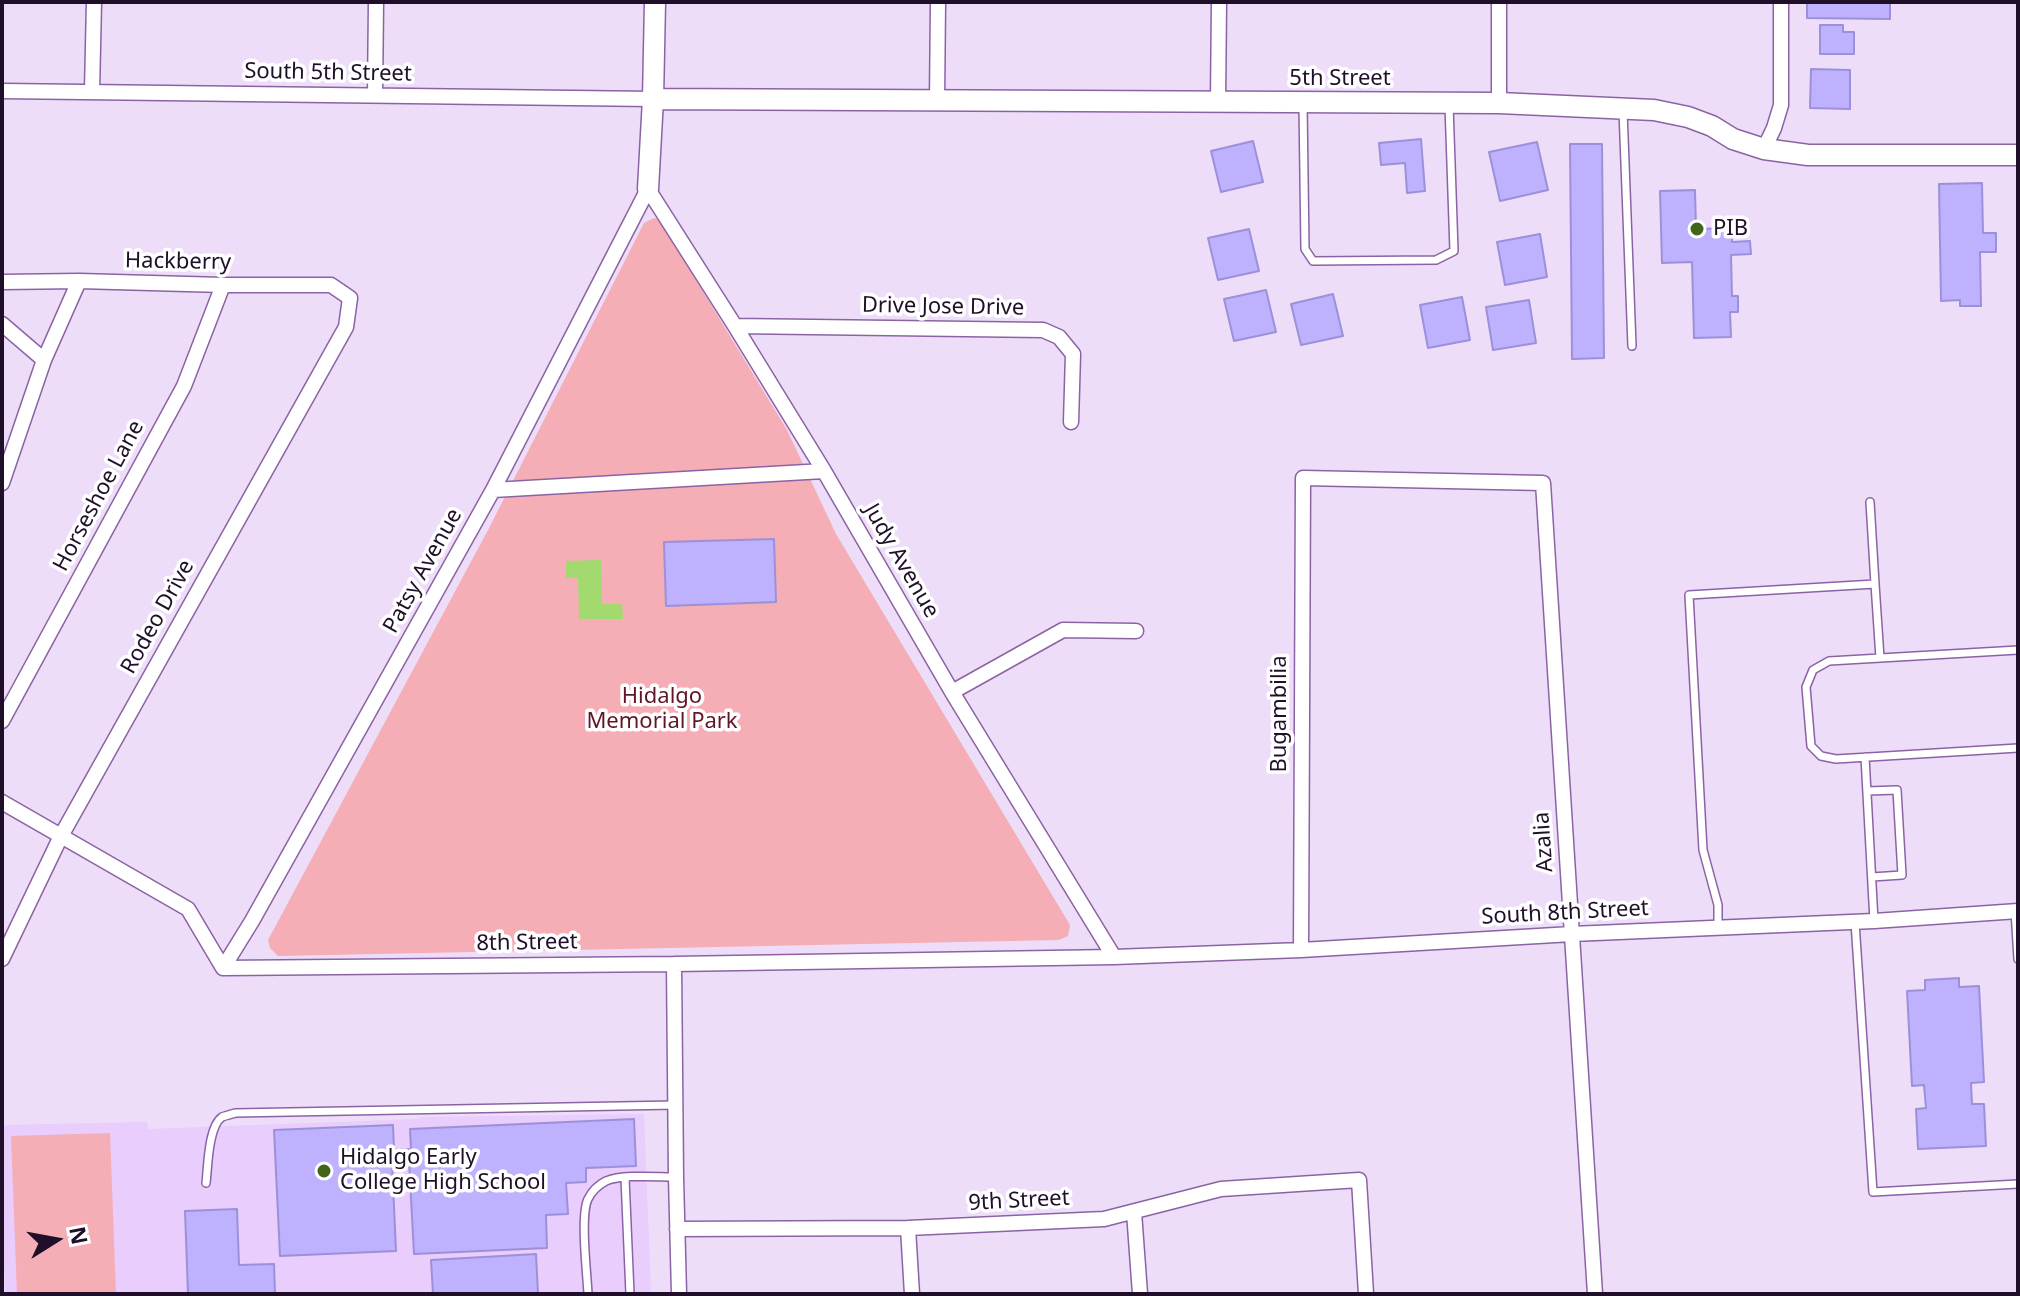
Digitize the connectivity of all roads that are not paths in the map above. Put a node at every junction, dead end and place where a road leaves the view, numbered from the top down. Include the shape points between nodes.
1 (94, 2) edge
2 (376, 2) edge
3 (655, 2) edge
4 (938, 2) edge
5 (1219, 2) edge
6 (1499, 2) edge
7 (1781, 2) edge
8 (2, 91) edge
9 (92, 91) junction
10 (375, 95) junction
11 (653, 99) junction
12 (937, 101) junction
13 (1218, 102) junction
14 (1303, 103) junction
15 (1449, 103) junction
16 (1499, 103) junction
17 (1623, 109) junction
18 (1764, 149) junction
19 (2018, 155) edge
20 (648, 189) junction
21 (79, 281) junction
22 (2, 282) edge
23 (223, 285) junction
24 (350, 298) joint
25 (2, 324) edge
26 (735, 326) junction
27 (1632, 346) dead end
28 (44, 360) junction
29 (1071, 422) dead end
30 (824, 471) junction
31 (2, 483) edge
32 (1543, 483) joint
33 (493, 490) junction
34 (1870, 502) dead end
35 (1875, 584) junction
36 (1136, 631) dead end
37 (2018, 650) edge
38 (1880, 658) junction
39 (952, 692) junction
40 (2, 721) edge
41 (2018, 748) edge
42 (1865, 757) junction
43 (1867, 791) junction
44 (2, 802) edge
45 (61, 836) junction
46 (1872, 877) junction
47 (2017, 911) edge
48 (1874, 921) junction
49 (1855, 922) junction
50 (1718, 928) junction
51 (1572, 934) junction
52 (1301, 950) junction
53 (1114, 957) junction
54 (2, 959) edge
55 (2018, 959) edge
56 (674, 964) junction
57 (223, 968) junction
58 (675, 1105) junction
59 (676, 1177) junction
60 (625, 1178) junction
61 (206, 1183) dead end
62 (2018, 1184) edge
63 (1134, 1212) junction
64 (908, 1228) junction
65 (677, 1229) junction
66 (588, 1294) edge
67 (630, 1294) edge
68 (679, 1294) edge
69 (912, 1294) edge
70 (1140, 1294) edge
71 (1366, 1294) edge
72 (1595, 1294) edge

1 - 9 street
2 - 10 street
3 - 11 street
4 - 12 street
5 - 13 street
6 - 16 street
7 - 18 street via 1781,105
8 - 9 street, South 5th Street
9 - 10 street, South 5th Street
10 - 11 street, South 5th Street
11 - 12 street, 5th Street
11 - 20 street
12 - 13 street, 5th Street
13 - 14 street, 5th Street
14 - 15 street, 5th Street
14 - 15 lane via 1305,249 1313,261 1436,260 1454,251
15 - 16 street, 5th Street
16 - 17 street, 5th Street
17 - 18 street, 5th Street via 1688,117
17 - 27 lane
18 - 19 street, 5th Street via 1808,155
20 - 26 street, Judy Avenue
20 - 33 street, Patsy Avenue
21 - 22 street, Hackberry
21 - 23 street, Hackberry
21 - 28 street
23 - 24 street, Hackberry via 331,285
23 - 40 street, Horseshoe Lane via 184,386
24 - 45 street, Rodeo Drive via 346,327
25 - 28 street
26 - 29 street, Drive Jose Drive via 1043,330 1059,337 1073,354
26 - 30 street, Judy Avenue
28 - 31 street
30 - 33 street
30 - 39 street, Judy Avenue
32 - 51 street, Azalia
32 - 52 street, Bugambilia via 1303,478
33 - 57 street, Patsy Avenue
34 - 35 lane
35 - 38 lane
35 - 50 lane via 1689,595 1703,850 1718,905
36 - 39 street via 1063,630
37 - 38 lane
38 - 42 lane via 1829,661 1813,670 1806,687 1811,746 1821,756
39 - 53 street, Judy Avenue
41 - 42 lane
42 - 43 lane
43 - 46 lane
43 - 46 lane via 1897,790 1902,875
44 - 45 street
45 - 54 street, Rodeo Drive
45 - 57 street via 188,909
46 - 48 lane
47 - 48 street, South 8th Street
47 - 55 lane
48 - 49 street, South 8th Street
49 - 50 street, South 8th Street
49 - 62 lane via 1873,1192
50 - 51 street, South 8th Street
51 - 52 street, South 8th Street
51 - 72 street, Azalia
52 - 53 street, South 8th Street
53 - 56 street, 8th Street
56 - 57 street, 8th Street
56 - 58 street
58 - 59 street
58 - 61 lane via 235,1113 218,1121 212,1134
59 - 60 lane
59 - 65 street
60 - 66 lane via 608,1180 587,1200
60 - 67 lane
63 - 64 street, 9th Street via 1104,1219
63 - 70 street
63 - 71 street, 9th Street via 1221,1189 1359,1180
64 - 65 street, 9th Street
64 - 69 street
65 - 68 street

